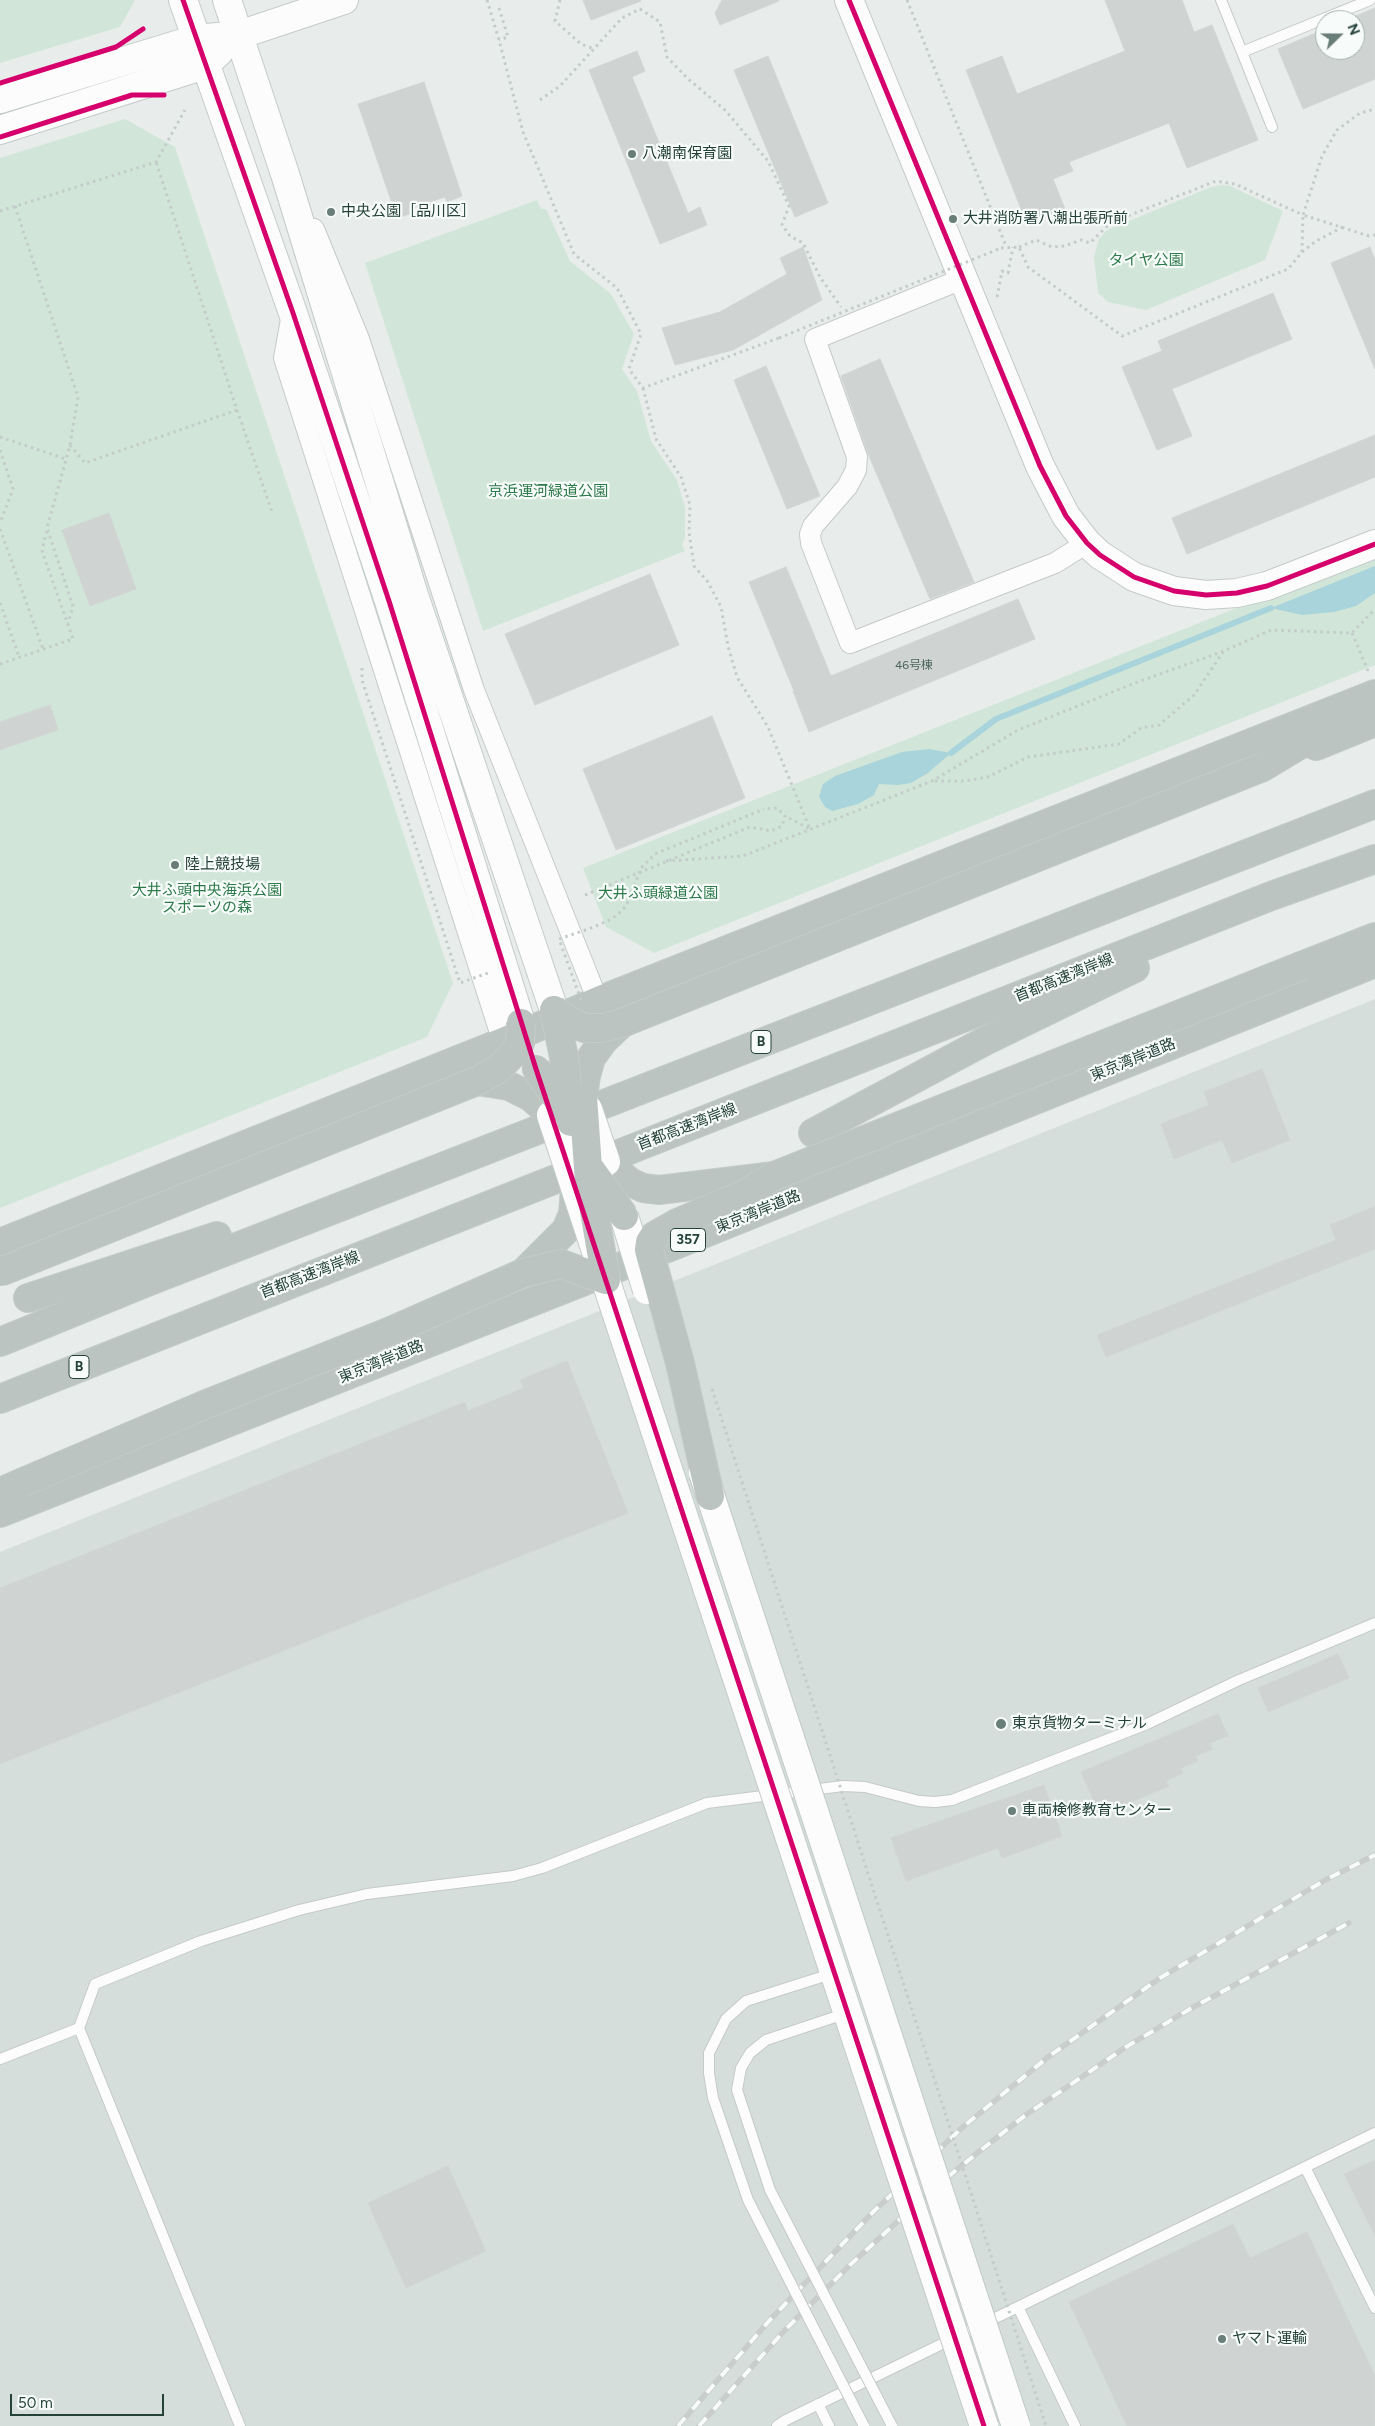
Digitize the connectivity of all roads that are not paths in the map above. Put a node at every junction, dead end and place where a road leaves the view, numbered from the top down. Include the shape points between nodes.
1 (183, 0) edge
2 (227, 0) edge
3 (344, 0) edge
4 (849, 0) edge
5 (1221, 0) edge
6 (1370, 0) edge
7 (239, 35) junction
8 (196, 39) junction
9 (1242, 52) junction
10 (205, 64) junction
11 (0, 99) edge
12 (1272, 127) dead end
13 (0, 130) edge
14 (285, 174) junction
15 (962, 279) junction
16 (293, 313) junction
17 (1087, 543) junction
18 (1375, 544) edge
19 (401, 598) junction
20 (1372, 683) edge
21 (1375, 699) edge
22 (1375, 722) edge
23 (1263, 767) junction
24 (1375, 804) edge
25 (1375, 859) edge
26 (1271, 896) junction
27 (1375, 937) edge
28 (1375, 963) edge
29 (590, 1002) junction
30 (554, 1010) junction
31 (521, 1022) junction
32 (622, 1023) junction
33 (503, 1042) junction
34 (477, 1081) junction
35 (573, 1123) junction
36 (813, 1133) dead end
37 (439, 1168) junction
38 (590, 1172) junction
39 (774, 1176) junction
40 (0, 1243) edge
41 (0, 1272) edge
42 (523, 1273) junction
43 (606, 1280) junction
44 (28, 1298) dead end
45 (0, 1342) edge
46 (0, 1399) edge
47 (11, 1488) edge
48 (710, 1496) junction
49 (0, 1514) edge
50 (1375, 1623) edge
51 (835, 1973) junction
52 (848, 2012) junction
53 (79, 2028) junction
54 (0, 2059) edge
55 (1375, 2133) edge
56 (1305, 2167) junction
57 (1018, 2307) junction
58 (1375, 2308) edge
59 (818, 2404) junction
60 (240, 2426) edge
61 (777, 2426) edge
62 (829, 2426) edge
63 (864, 2426) edge
64 (892, 2426) edge
65 (984, 2426) edge
66 (1016, 2426) edge
67 (1075, 2426) edge

1 - 8 street
2 - 7 street
3 - 7 street
4 - 15 street
5 - 9 lane
6 - 9 lane
7 - 8 street
7 - 10 street
7 - 14 street
8 - 10 street
8 - 11 street
9 - 12 lane
10 - 13 street
10 - 16 street
14 - 19 street
14 - 29 street via 302,200 359,339 474,690
15 - 17 street via 1049,486
15 - 17 street via 814,339 857,457 856,470 847,486 810,534 850,643 1055,563
16 - 19 street
16 - 33 street via 284,358
17 - 18 street via 1134,577 1166,589 1206,595 1237,593 1267,586
19 - 30 street
19 - 31 street
20 - 29 highway
21 - 23 highway
22 - 23 highway
23 - 32 highway, bridge
24 - 37 highway, B
25 - 26 highway, 首都高速湾岸線 / B
26 - 36 highway via 1245,914 984,1041
26 - 46 highway, 首都高速湾岸線 / B
27 - 39 highway, bridge
28 - 49 highway, 東京湾岸道路 / 357
29 - 33 highway
30 - 32 highway, bridge via 584,1028
30 - 35 highway, bridge
31 - 34 highway, bridge via 520,1044 514,1053 496,1070
31 - 35 street, bridge via 536,1069
32 - 35 highway via 603,1041 592,1058
33 - 40 highway
34 - 35 highway via 509,1086
34 - 41 highway, bridge
35 - 38 highway, bridge
35 - 38 street, bridge
35 - 38 street, bridge
35 - 38 highway, bridge
37 - 44 highway
37 - 45 highway, B
38 - 39 highway, bridge via 659,1190
38 - 42 highway, bridge via 566,1230
38 - 43 highway, bridge via 595,1224
38 - 48 street, bridge via 624,1216
39 - 48 highway, bridge via 745,1194 666,1228 650,1242 649,1250 680,1363
42 - 43 highway, bridge via 561,1264
42 - 47 highway, bridge
43 - 51 street, bridge
48 - 66 street, bridge
50 - 53 lane via 1239,1680 1147,1724 952,1800 919,1801 866,1787 843,1786 707,1803 587,1851 513,1876 367,1894 268,1919 200,1941 95,1984
51 - 52 street, bridge
51 - 63 lane, bridge via 746,2001 726,2018 709,2053 709,2073 713,2098 748,2200
52 - 64 lane, bridge via 766,2040 750,2053 741,2068 737,2090 770,2190
52 - 65 street, bridge
53 - 54 lane
53 - 60 lane
55 - 56 lane
56 - 57 lane
56 - 58 lane
57 - 59 lane
57 - 67 lane
59 - 61 lane
59 - 62 lane

